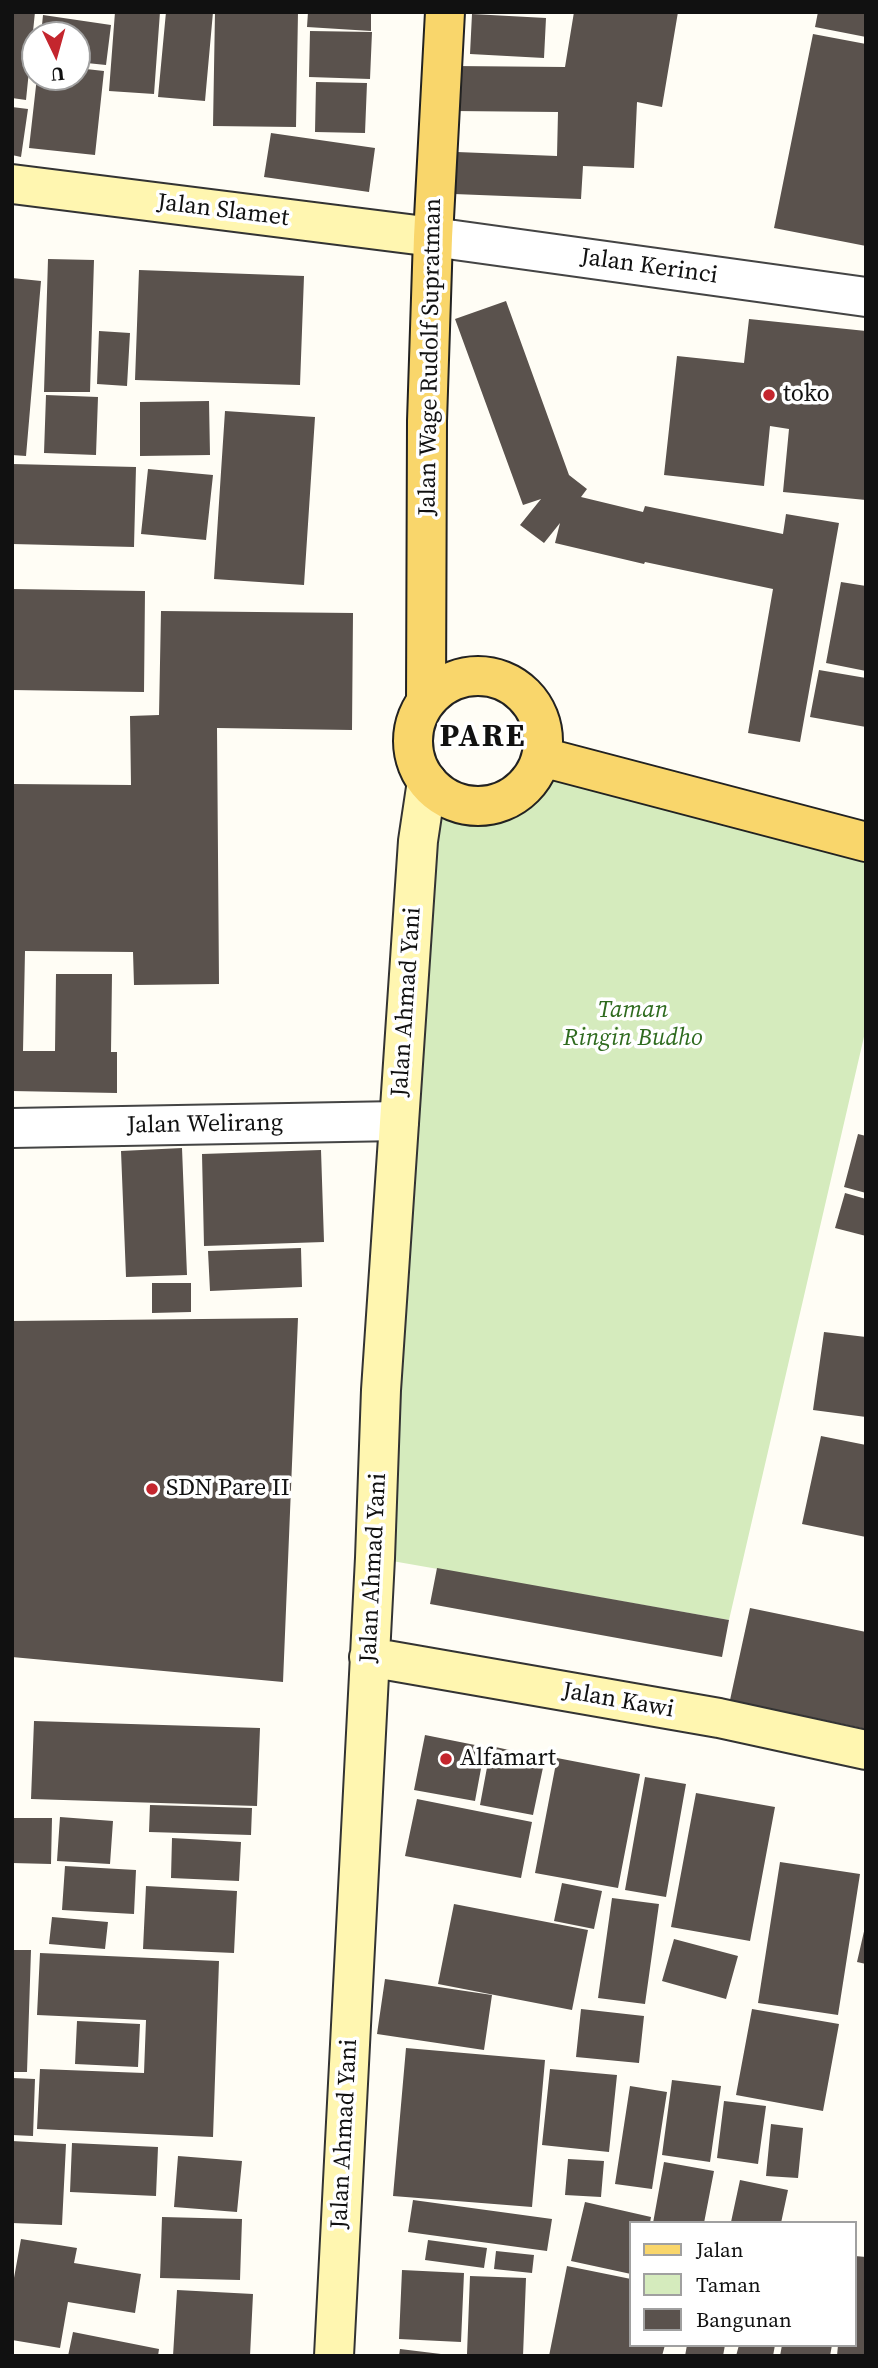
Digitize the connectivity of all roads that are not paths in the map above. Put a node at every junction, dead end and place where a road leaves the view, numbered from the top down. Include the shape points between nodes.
1 (445, 12) edge
2 (12, 184) edge
3 (433, 237) junction
4 (866, 297) edge
5 (426, 702) junction
6 (542, 757) junction
7 (427, 781) junction
8 (866, 842) edge
9 (399, 1121) junction
10 (12, 1128) edge
11 (369, 1657) junction
12 (866, 1750) edge
13 (334, 2356) edge

1 - 3 main road, Jalan Wage Rudolf Supratman
2 - 3 main road, Jalan Slamet
3 - 4 street, Jalan Kerinci
3 - 5 main road, Jalan Wage Rudolf Supratman
5 - 6 main road via 459,679 499,680 517,689 536,711 544,739
5 - 7 main road via 412,740 416,762
6 - 7 main road via 522,790 485,807 442,797
6 - 8 main road
7 - 9 main road, Jalan Ahmad Yani via 418,841
9 - 10 street, Jalan Welirang
9 - 11 main road, Jalan Ahmad Yani
11 - 12 main road, Jalan Kawi via 719,1718
11 - 13 main road, Jalan Ahmad Yani

